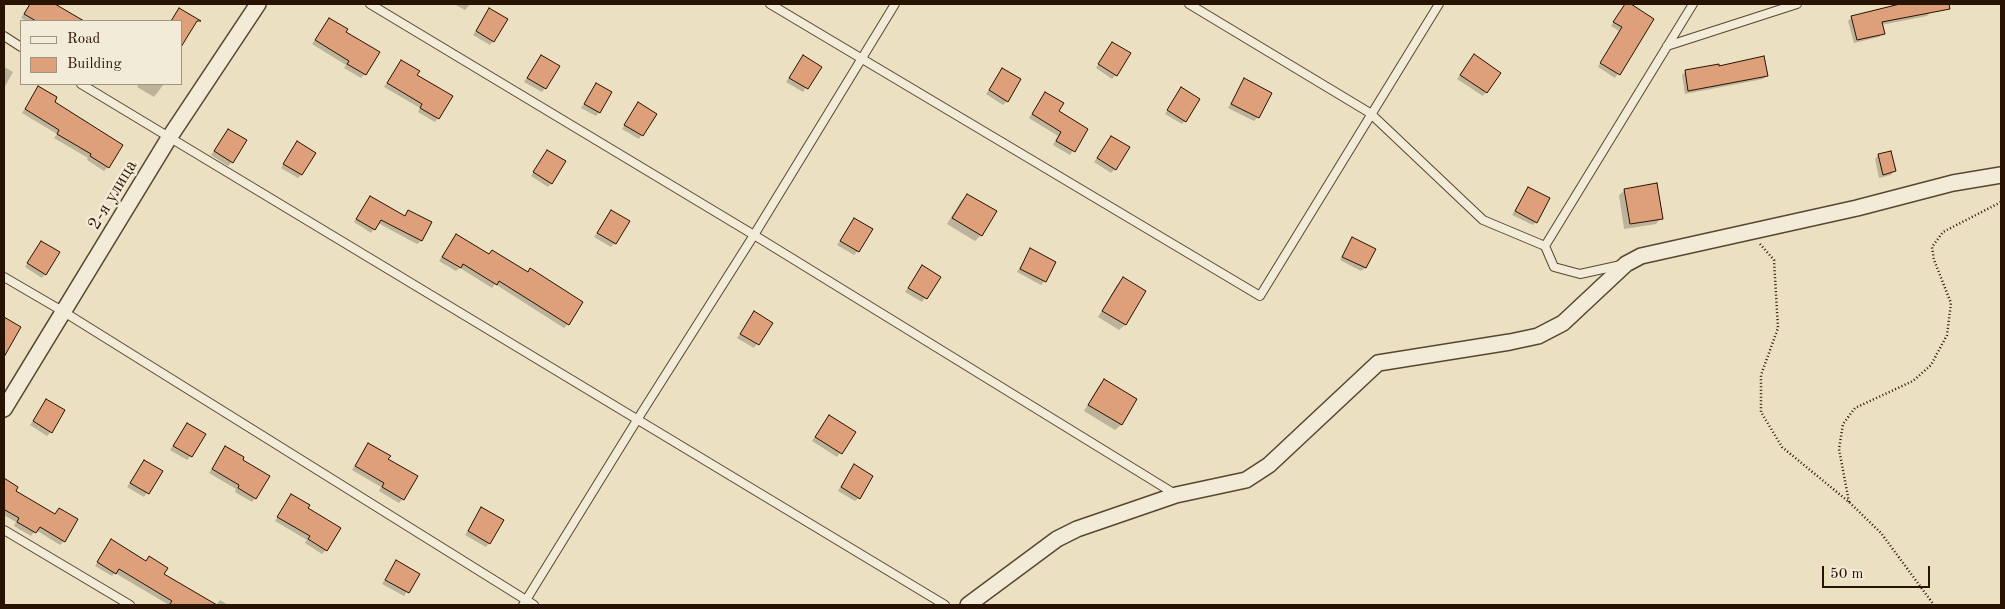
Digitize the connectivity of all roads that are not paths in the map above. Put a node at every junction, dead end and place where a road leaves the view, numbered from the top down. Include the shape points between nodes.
1 (258, 4) edge
2 (370, 4) edge
3 (770, 4) edge
4 (895, 4) edge
5 (1189, 4) edge
6 (1439, 4) edge
7 (1693, 4) edge
8 (1797, 4) edge
9 (4, 36) edge
10 (20, 46) edge
11 (1667, 46) junction
12 (862, 59) junction
13 (83, 85) edge
14 (1370, 113) junction
15 (169, 138) junction
16 (2001, 175) edge
17 (754, 235) junction
18 (1545, 246) junction
19 (1626, 264) junction
20 (4, 276) edge
21 (64, 312) junction
22 (4, 409) edge
23 (637, 420) junction
24 (1176, 495) junction
25 (4, 530) edge
26 (525, 603) edge
27 (130, 605) edge
28 (534, 605) edge
29 (945, 605) edge
30 (968, 605) edge

1 - 15 street, 2-я улица
2 - 17 lane
3 - 12 lane
4 - 12 lane
5 - 14 lane
6 - 14 lane
7 - 11 lane
8 - 11 lane
9 - 10 lane
11 - 18 lane
12 - 14 lane via 1260,296
12 - 17 lane
13 - 15 lane
14 - 18 lane via 1483,220
15 - 21 street, 2-я улица
15 - 23 lane
16 - 19 street via 1953,183 1747,234 1641,256
17 - 23 lane
17 - 24 lane
18 - 19 lane via 1554,267 1580,274
19 - 24 street via 1563,323 1538,336 1378,363 1268,465 1246,480
20 - 21 lane
21 - 22 street, 2-я улица
21 - 26 lane
23 - 26 lane
23 - 29 lane
24 - 30 street via 1057,539
25 - 27 lane
26 - 28 lane

